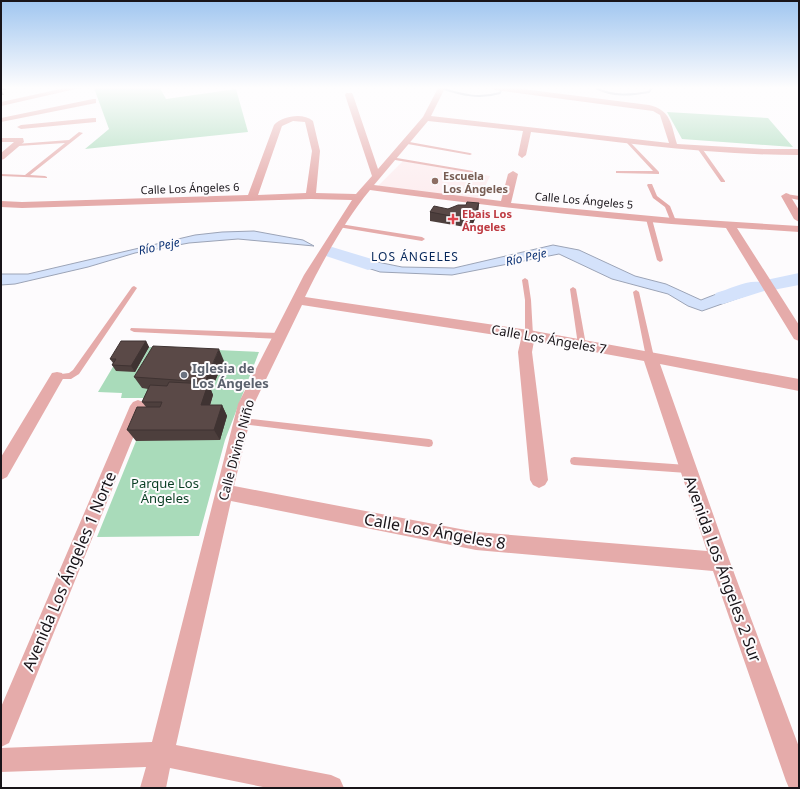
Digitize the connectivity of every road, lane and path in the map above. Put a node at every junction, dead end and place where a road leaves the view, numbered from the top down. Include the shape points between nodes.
1 (37, 125) edge
2 (278, 125) edge
3 (310, 125) edge
4 (355, 125) edge
5 (420, 125) edge
6 (483, 125) edge
7 (667, 125) edge
8 (21, 126) dead end
9 (527, 130) junction
10 (81, 133) dead end
11 (1, 140) edge
12 (70, 142) junction
13 (404, 142) junction
14 (629, 142) junction
15 (18, 145) junction
16 (674, 146) junction
17 (699, 148) junction
18 (798, 152) edge
19 (470, 154) dead end
20 (522, 154) dead end
21 (1, 157) edge
22 (391, 158) junction
23 (472, 172) dead end
24 (618, 172) dead end
25 (513, 174) dead end
26 (1, 175) edge
27 (26, 176) junction
28 (45, 177) dead end
29 (723, 181) dead end
30 (650, 185) dead end
31 (367, 187) junction
32 (311, 196) junction
33 (786, 196) joint
34 (252, 198) junction
35 (799, 198) edge
36 (1, 204) edge
37 (505, 205) junction
38 (798, 217) edge
39 (649, 218) junction
40 (673, 221) junction
41 (729, 224) junction
42 (340, 226) junction
43 (799, 229) edge
44 (422, 239) dead end
45 (660, 260) dead end
46 (525, 280) dead end
47 (134, 288) dead end
48 (573, 290) dead end
49 (636, 292) dead end
50 (297, 300) junction
51 (134, 330) dead end
52 (528, 335) junction
53 (280, 336) junction
54 (799, 336) edge
55 (582, 345) junction
56 (650, 357) junction
57 (57, 377) joint
58 (799, 385) edge
59 (138, 406) edge
60 (242, 421) junction
61 (429, 443) dead end
62 (574, 461) dead end
63 (687, 469) junction
64 (1, 472) edge
65 (539, 480) dead end
66 (224, 492) junction
67 (720, 562) junction
68 (1, 735) edge
69 (161, 754) junction
70 (1, 760) edge
71 (799, 781) edge
72 (154, 788) edge
73 (331, 788) edge

1 - 8 street
2 - 34 street
3 - 32 street via 316,151
4 - 31 street
5 - 13 street, Calle Divino Niño
6 - 9 street
7 - 16 street
9 - 14 street
9 - 20 street
10 - 12 lane
11 - 15 street via 20,140
12 - 15 lane
12 - 27 lane
13 - 19 lane
13 - 22 street, Calle Divino Niño
14 - 16 street
14 - 24 lane via 657,173
15 - 21 street
16 - 17 street
17 - 18 street
17 - 29 lane
22 - 23 lane
22 - 31 street, Calle Divino Niño
25 - 37 street
26 - 27 lane
27 - 28 lane
30 - 40 lane via 656,197 667,206
31 - 32 street, Calle Los Ángeles 6
31 - 37 street, Calle Los Ángeles 5
31 - 42 street, Calle Divino Niño
32 - 34 street, Calle Los Ángeles 6
33 - 35 lane
33 - 38 street
34 - 36 street, Calle Los Ángeles 6
37 - 39 street, Calle Los Ángeles 5
39 - 40 street, Calle Los Ángeles 5
39 - 45 lane
40 - 41 street, Calle Los Ángeles 5
41 - 43 street, Calle Los Ángeles 5
41 - 54 street
42 - 44 lane
42 - 50 street, Calle Divino Niño
46 - 52 lane
47 - 57 lane via 76,372 71,376
48 - 55 lane
49 - 56 lane
50 - 52 street, Calle Los Ángeles 7
50 - 53 street, Calle Divino Niño
51 - 53 lane
52 - 55 street, Calle Los Ángeles 7
52 - 65 street via 525,352
53 - 60 street, Calle Divino Niño via 246,404
55 - 56 street, Calle Los Ángeles 7
56 - 58 street, Calle Los Ángeles 7
56 - 63 street, Avenida Los Ángeles 2 Sur
57 - 64 street
59 - 68 street, Avenida Los Ángeles 1 Norte
60 - 61 lane
60 - 66 street, Calle Divino Niño
62 - 63 lane
63 - 67 street, Avenida Los Ángeles 2 Sur
66 - 67 street, Calle Los Ángeles 8 via 476,541
66 - 69 street, Calle Divino Niño
67 - 71 street, Avenida Los Ángeles 2 Sur
69 - 70 street
69 - 72 street, Calle Divino Niño
69 - 73 street

